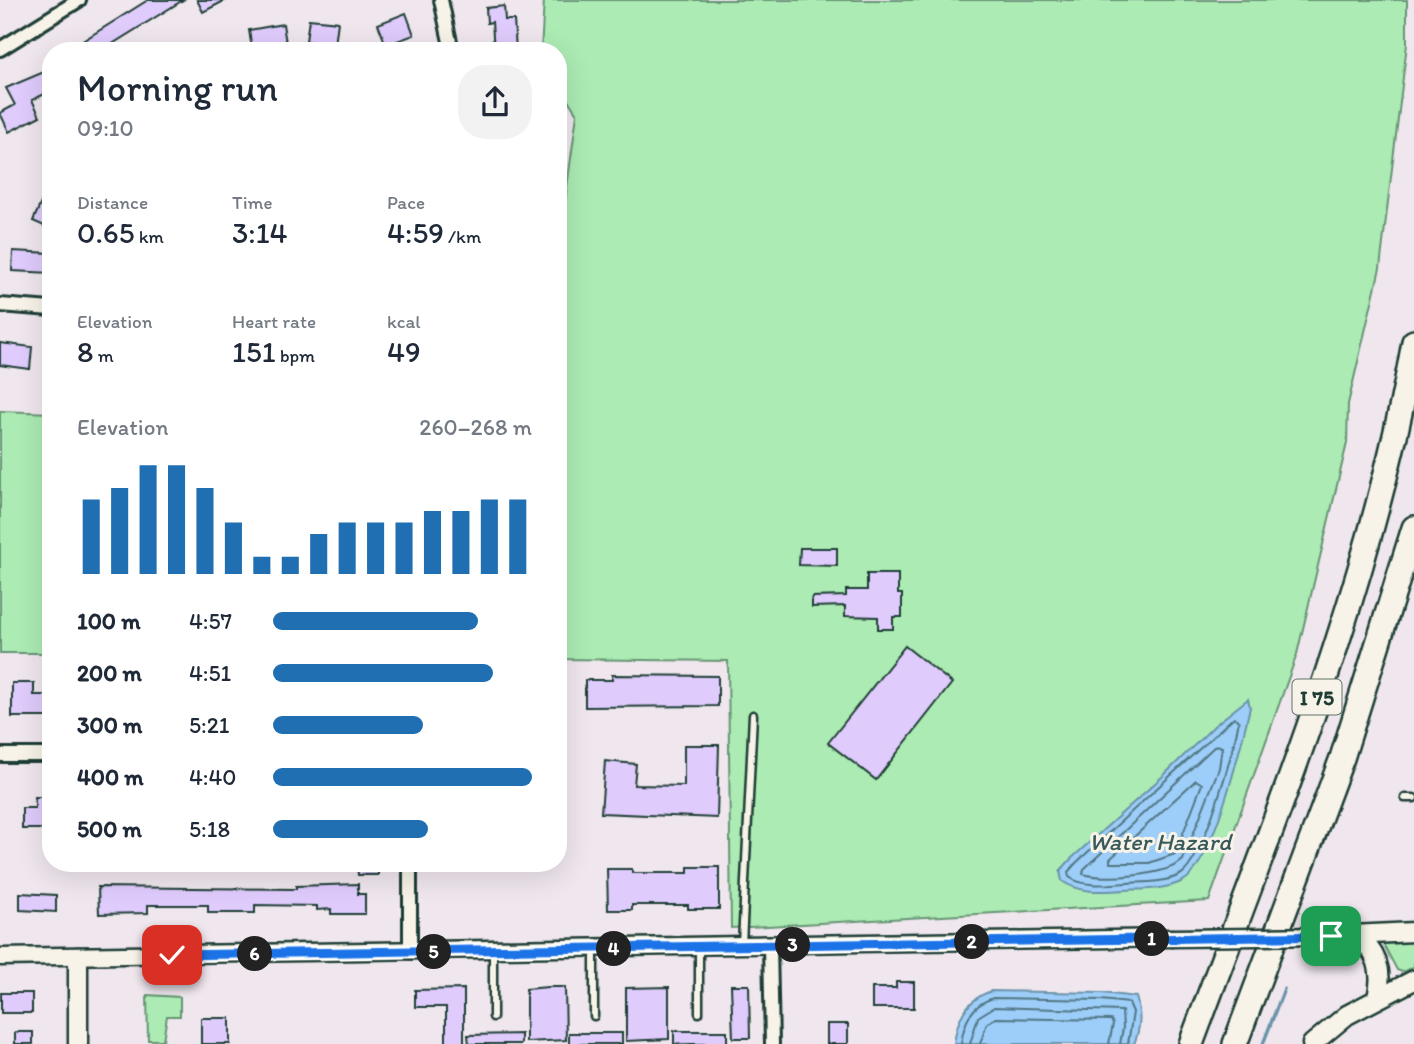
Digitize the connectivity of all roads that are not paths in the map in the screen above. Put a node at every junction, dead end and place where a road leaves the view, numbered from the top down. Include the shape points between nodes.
1 (79, 0) edge
2 (441, 0) edge
3 (450, 42) edge
4 (0, 49) edge
5 (0, 305) edge
6 (42, 308) edge
7 (1414, 342) edge
8 (1414, 528) edge
9 (753, 716) dead end
10 (0, 755) edge
11 (42, 755) edge
12 (1405, 798) dead end
13 (1414, 798) edge
14 (410, 872) edge
15 (1414, 932) edge
16 (1354, 933) junction
17 (1331, 936) joint
18 (742, 946) junction
19 (770, 946) junction
20 (699, 947) junction
21 (594, 949) junction
22 (493, 951) junction
23 (410, 952) junction
24 (0, 957) edge
25 (78, 957) junction
26 (1414, 980) edge
27 (1377, 998) junction
28 (699, 1013) dead end
29 (594, 1016) dead end
30 (493, 1017) dead end
31 (78, 1044) edge
32 (772, 1044) edge
33 (1191, 1044) edge
34 (1235, 1044) edge
35 (1312, 1044) edge

1 - 4 street
2 - 3 street
5 - 6 street
7 - 33 highway, I 75 via 1389,460 1347,610
8 - 34 highway, I 75 via 1346,746
9 - 18 lane
10 - 11 street
12 - 13 lane
14 - 23 street
15 - 16 main road
16 - 17 main road
16 - 27 main road via 1377,959 1381,978
17 - 19 street, bridge
18 - 19 street
18 - 20 street
19 - 32 street
20 - 21 street
20 - 28 lane
21 - 22 street
21 - 29 lane
22 - 23 street
22 - 30 lane
23 - 25 street
24 - 25 street
25 - 31 main road
26 - 27 main road
27 - 35 main road

